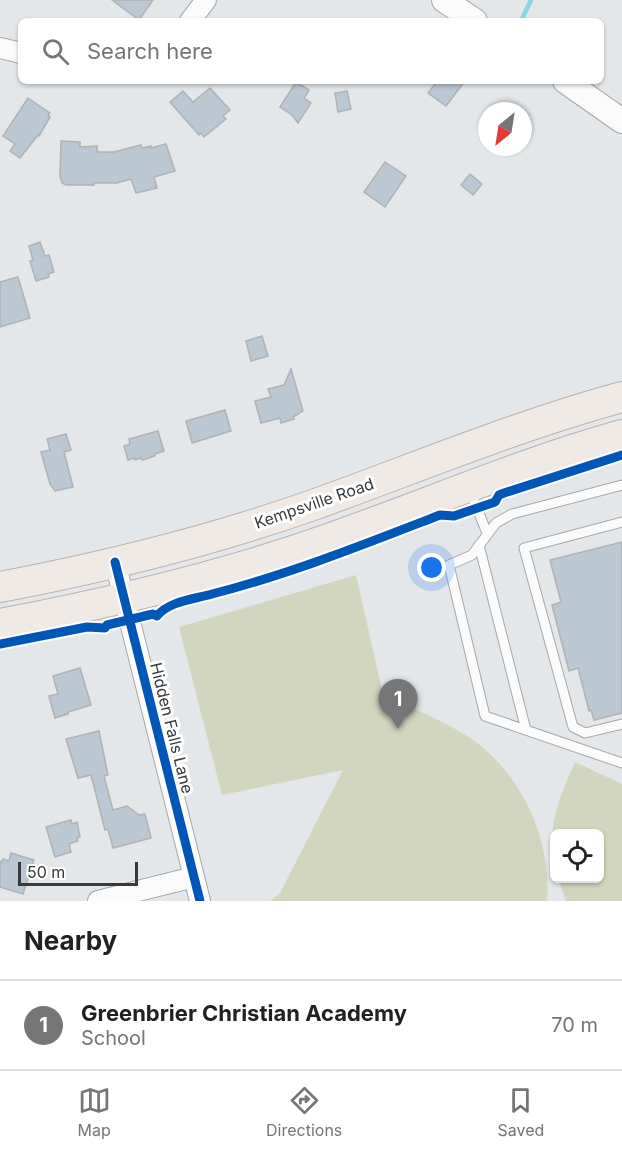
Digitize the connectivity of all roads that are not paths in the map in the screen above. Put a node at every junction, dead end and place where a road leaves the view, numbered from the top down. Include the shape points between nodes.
1 (206, 0) edge
2 (444, 0) edge
3 (192, 18) edge
4 (471, 18) edge
5 (0, 48) edge
6 (18, 52) edge
7 (569, 84) edge
8 (622, 121) edge
9 (622, 397) edge
10 (622, 435) edge
11 (622, 485) edge
12 (468, 486) junction
13 (622, 522) edge
14 (487, 533) junction
15 (479, 545) junction
16 (115, 562) junction
17 (0, 587) edge
18 (124, 598) junction
19 (0, 624) edge
20 (622, 724) edge
21 (526, 730) junction
22 (622, 763) edge
23 (194, 877) junction
24 (98, 901) edge
25 (200, 901) edge

1 - 3 street
2 - 4 street
5 - 6 street
7 - 8 street
9 - 16 main road, Kempsville Road via 506,433 257,524
10 - 12 main road
11 - 14 lane via 512,514
12 - 14 lane
12 - 18 main road via 297,549
13 - 20 lane via 524,548 573,727 585,733
14 - 15 lane
15 - 21 lane
15 - 21 lane via 472,555 449,565 485,716
16 - 17 main road, Kempsville Road
16 - 18 street, Hidden Falls Lane
18 - 19 main road
18 - 23 street, Hidden Falls Lane
21 - 22 lane
23 - 24 street
23 - 25 street, Hidden Falls Lane

